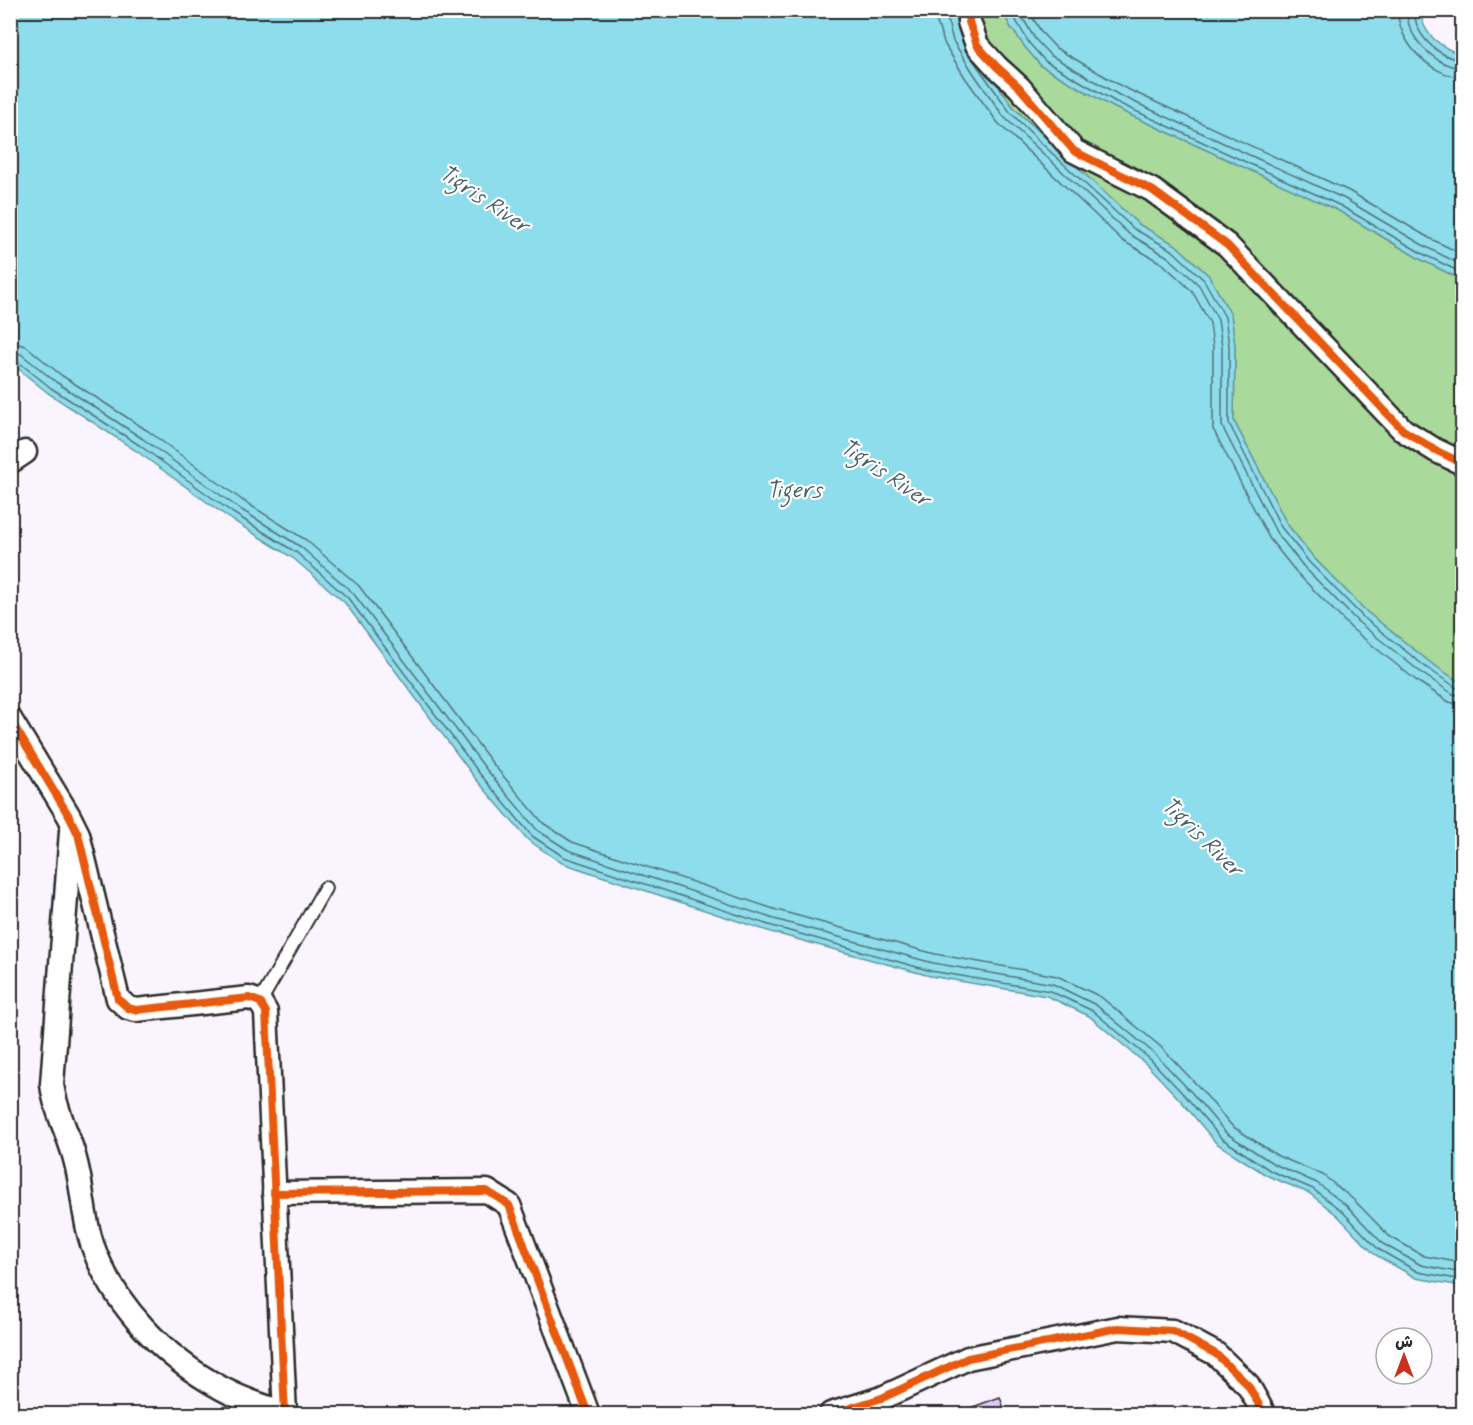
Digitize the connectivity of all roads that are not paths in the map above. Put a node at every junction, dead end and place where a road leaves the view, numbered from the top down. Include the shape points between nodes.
1 (969, 10) edge
2 (1462, 463) edge
3 (10, 718) edge
4 (72, 820) junction
5 (325, 888) dead end
6 (260, 1002) junction
7 (274, 1193) junction
8 (285, 1414) edge
9 (588, 1414) edge
10 (831, 1414) edge
11 (1264, 1414) edge

1 - 2 street via 976,45 1019,87 1074,151 1152,190 1227,246 1403,430
3 - 4 street
4 - 6 street via 122,1004 136,1010 249,998
4 - 8 street via 52,1084 78,1171 92,1245 120,1299 172,1354 221,1388
5 - 6 lane
6 - 7 street via 266,1012
7 - 8 street
7 - 9 street via 487,1191 509,1205
10 - 11 street via 882,1398 968,1358 1118,1328 1173,1331 1216,1354 1248,1385

